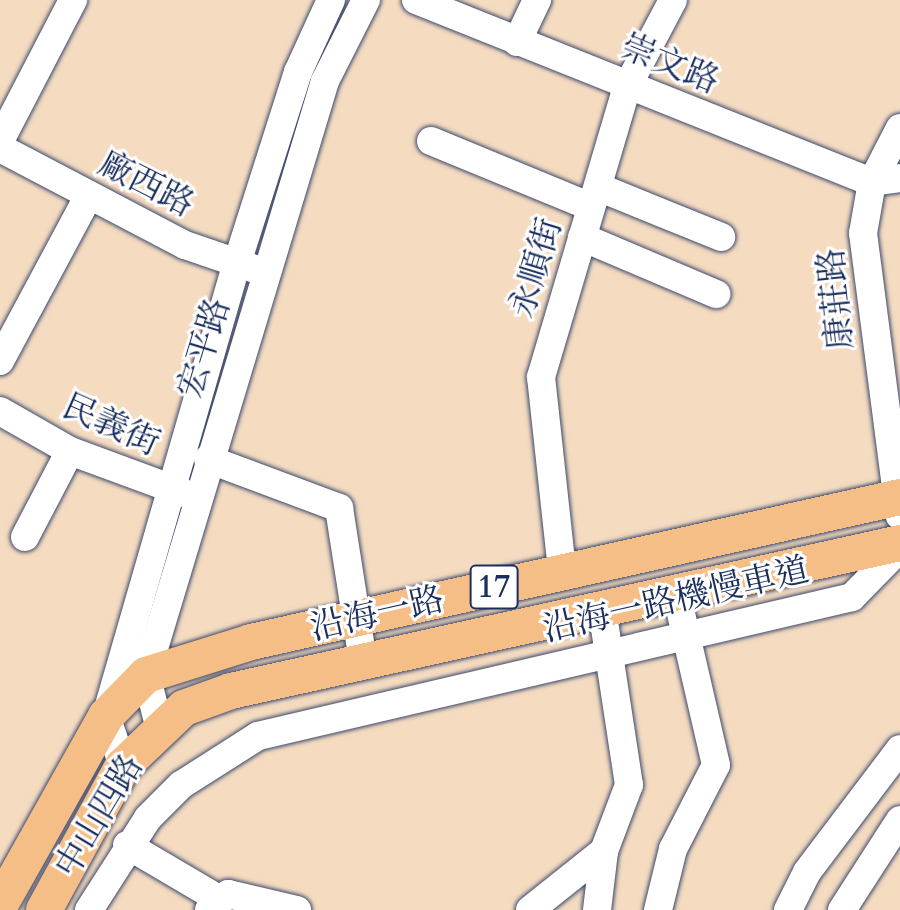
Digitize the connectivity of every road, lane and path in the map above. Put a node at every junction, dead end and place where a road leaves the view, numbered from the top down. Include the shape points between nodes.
1 (73, 0) edge
2 (331, 0) edge
3 (366, 0) edge
4 (416, 0) edge
5 (537, 0) edge
6 (673, 0) edge
7 (517, 42) junction
8 (627, 87) junction
9 (900, 128) edge
10 (0, 141) edge
11 (431, 141) dead end
12 (0, 148) edge
13 (886, 180) edge
14 (89, 195) junction
15 (595, 197) junction
16 (582, 237) junction
17 (721, 237) dead end
18 (237, 263) junction
19 (264, 272) junction
20 (716, 294) dead end
21 (0, 361) edge
22 (890, 373) edge
23 (0, 411) edge
24 (70, 451) junction
25 (208, 459) junction
26 (169, 490) junction
27 (197, 496) junction
28 (899, 503) edge
29 (25, 537) dead end
30 (900, 545) edge
31 (562, 570) junction
32 (676, 592) junction
33 (602, 608) junction
34 (357, 620) junction
35 (686, 635) junction
36 (611, 652) junction
37 (363, 661) junction
38 (146, 675) junction
39 (106, 716) junction
40 (159, 725) junction
41 (900, 749) edge
42 (123, 766) junction
43 (900, 820) edge
44 (127, 845) junction
45 (604, 851) junction
46 (213, 904) edge
47 (0, 905) edge
48 (44, 910) edge
49 (89, 910) edge
50 (297, 910) edge
51 (530, 910) edge
52 (597, 910) edge
53 (658, 910) edge
54 (788, 910) edge
55 (842, 910) edge

1 - 10 street
2 - 18 street, 宏平路 via 298,72
3 - 19 street, 宏平路 via 325,81
4 - 7 street, 崇文路
5 - 7 street
6 - 8 street, 永順街
7 - 8 street, 崇文路
8 - 13 street, 崇文路
8 - 15 street, 永順街
9 - 13 street, 康莊路
11 - 15 street
12 - 14 street, 廠西路
13 - 22 street, 康莊路 via 863,233
14 - 18 street, 廠西路
14 - 21 street
15 - 16 street, 永順街
15 - 17 street
16 - 20 street
16 - 31 street, 永順街 via 541,377
18 - 19 street, 廠西路
18 - 26 street, 宏平路
19 - 25 street, 宏平路
22 - 28 street, 康莊路
23 - 24 street, 民義街
24 - 26 street, 民義街
24 - 29 street
25 - 27 street, 宏平路
25 - 34 street via 339,508
26 - 27 street, 民義街
26 - 39 street, 宏平路
27 - 38 street, 宏平路
28 - 31 main road, 沿海一路 / 17
30 - 32 main road, 沿海一路 / 17
30 - 35 street, 沿海一路機慢車道 via 852,597
31 - 34 main road, 沿海一路 / 17
32 - 33 main road, 沿海一路 / 17
32 - 35 street
33 - 36 street
33 - 37 main road, 沿海一路 / 17
34 - 37 street
34 - 38 main road, 沿海一路 / 17 via 184,659
35 - 36 street, 沿海一路機慢車道
35 - 53 street via 716,765 673,849
36 - 44 street, 沿海一路機慢車道 via 258,736 181,785
36 - 45 street via 629,785
37 - 40 main road, 沿海一路 / 17 via 231,691
38 - 39 main road, 沿海一路 / 17
38 - 40 street
39 - 42 street
39 - 47 main road, 中山四路 / 17
40 - 42 main road, 中山四路 / 17
41 - 54 street via 807,872
42 - 48 main road, 中山四路 / 17
43 - 55 street
44 - 46 street
44 - 49 street, 沿海一路機慢車道
45 - 51 street
45 - 52 street
46 - 50 street via 228,894

